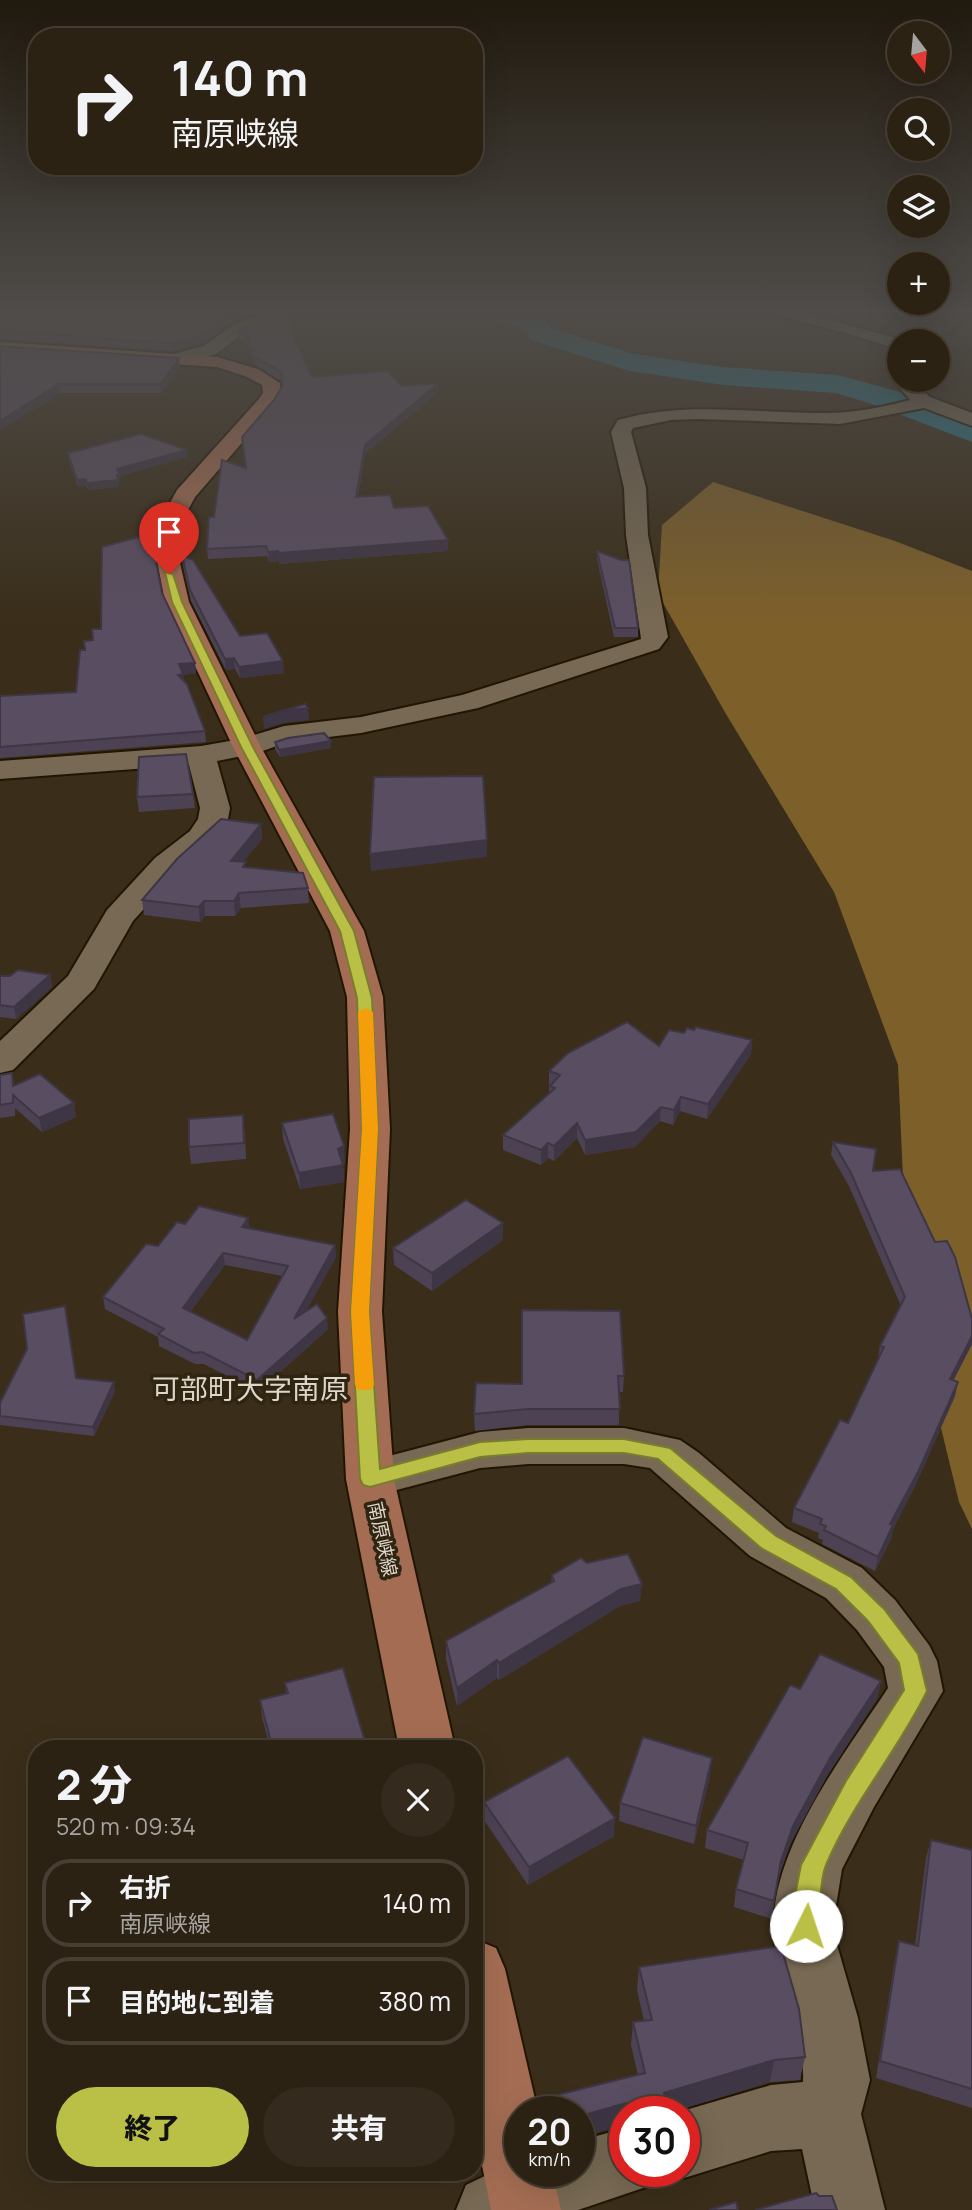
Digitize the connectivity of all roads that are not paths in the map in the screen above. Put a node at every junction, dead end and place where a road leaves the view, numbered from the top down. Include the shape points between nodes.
1 (253, 415) edge
2 (681, 415) edge
3 (687, 415) edge
4 (852, 415) edge
5 (953, 415) edge
6 (972, 420) edge
7 (247, 747) junction
8 (201, 755) junction
9 (0, 771) edge
10 (0, 1062) edge
11 (370, 1479) junction
12 (425, 1740) edge
13 (483, 2025) edge
14 (828, 2114) junction
15 (700, 2139) edge
16 (609, 2168) edge
17 (512, 2204) edge
18 (850, 2210) edge

1 - 7 main road, 南原峡線 via 185,495 169,524 166,550 177,602
2 - 7 street via 625,424 621,432 635,488 637,535 654,637 650,644 468,702 361,725 284,734
3 - 4 street via 829,419
5 - 6 street
7 - 8 street
7 - 11 main road, 南原峡線 via 347,931 365,998 370,1129 360,1312
8 - 9 street
8 - 10 street via 215,807 202,837 166,865 119,917 82,982
11 - 12 main road, 南原峡線
11 - 14 street via 480,1450 624,1446 663,1453 768,1542 844,1583 876,1615 910,1661 916,1691 854,1788 813,1865 806,1945 837,2080
13 - 17 main road
14 - 15 street via 771,2118
14 - 18 street
16 - 17 street

